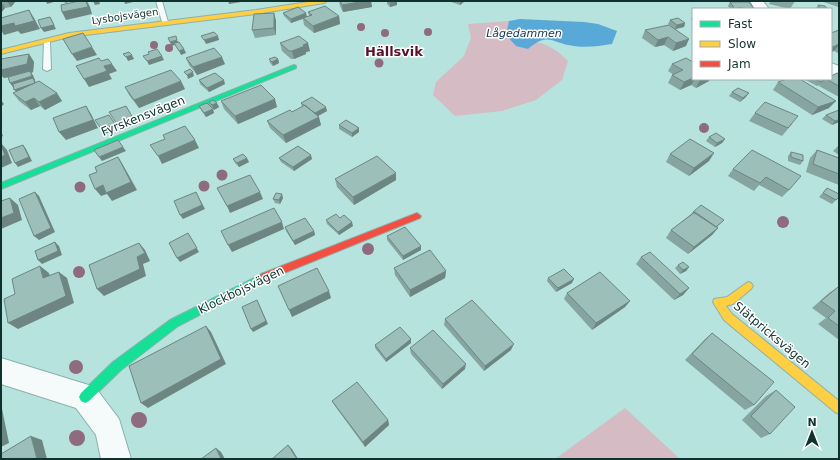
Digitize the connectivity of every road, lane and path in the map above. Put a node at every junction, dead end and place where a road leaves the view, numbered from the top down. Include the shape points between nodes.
1 (159, 1) edge
2 (324, 1) edge
3 (165, 22) junction
4 (47, 41) junction
5 (1, 52) edge
6 (294, 67) dead end
7 (47, 69) dead end
8 (1, 186) edge
9 (417, 216) dead end
10 (748, 286) dead end
11 (1, 371) edge
12 (85, 397) junction
13 (839, 408) edge
14 (116, 459) edge

1 - 3 lane
2 - 3 street, Lysbojsvägen via 256,12
3 - 4 street, Lysbojsvägen
4 - 5 street, Lysbojsvägen
4 - 7 lane
6 - 8 street, Fyrskensvägen
9 - 12 street, Klockbojsvägen via 276,271 174,323 117,366
10 - 13 street, Slätpricksvägen via 729,301 718,302 728,317
11 - 12 street
12 - 14 street via 109,429

